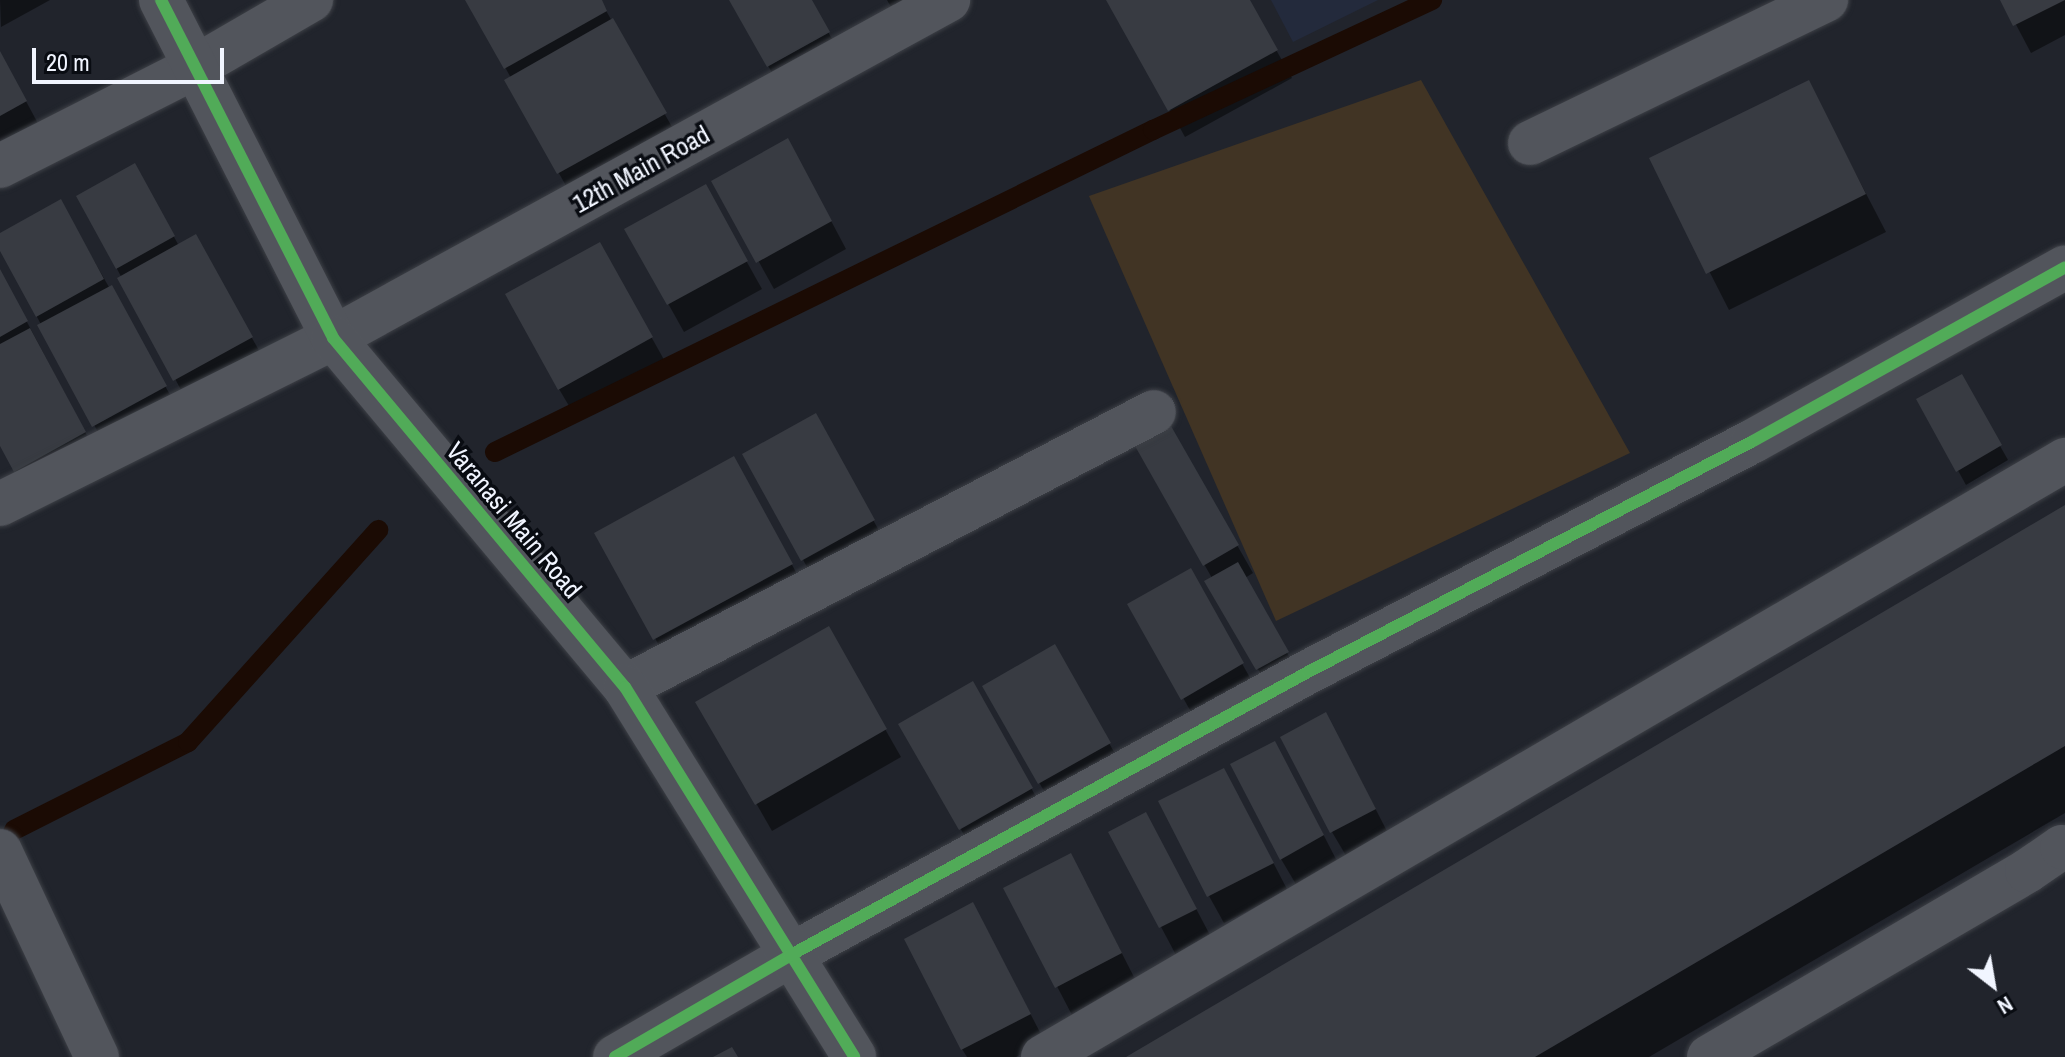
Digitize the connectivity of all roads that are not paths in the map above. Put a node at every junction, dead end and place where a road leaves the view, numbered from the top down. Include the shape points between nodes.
1 (161, 0) edge
2 (311, 0) edge
3 (948, 0) edge
4 (1826, 0) edge
5 (197, 66) junction
6 (1530, 143) dead end
7 (0, 166) edge
8 (2065, 267) edge
9 (333, 338) junction
10 (1154, 412) dead end
11 (2065, 460) edge
12 (0, 504) edge
13 (625, 687) junction
14 (2065, 848) edge
15 (3, 857) edge
16 (789, 956) junction
17 (97, 1057) edge
18 (615, 1057) edge
19 (854, 1057) edge
20 (1043, 1057) edge
21 (1709, 1057) edge

1 - 5 street, Varanasi Main Road
2 - 5 street
3 - 9 street, 12th Main Road
4 - 6 street
5 - 7 street
5 - 9 street, Varanasi Main Road
8 - 16 street via 1753,441 1308,672
9 - 12 street, 12th Main Road
9 - 13 street, Varanasi Main Road
10 - 13 street
11 - 20 street
13 - 16 street, Varanasi Main Road
14 - 21 street
15 - 17 street
16 - 18 street
16 - 19 street, Varanasi Main Road

